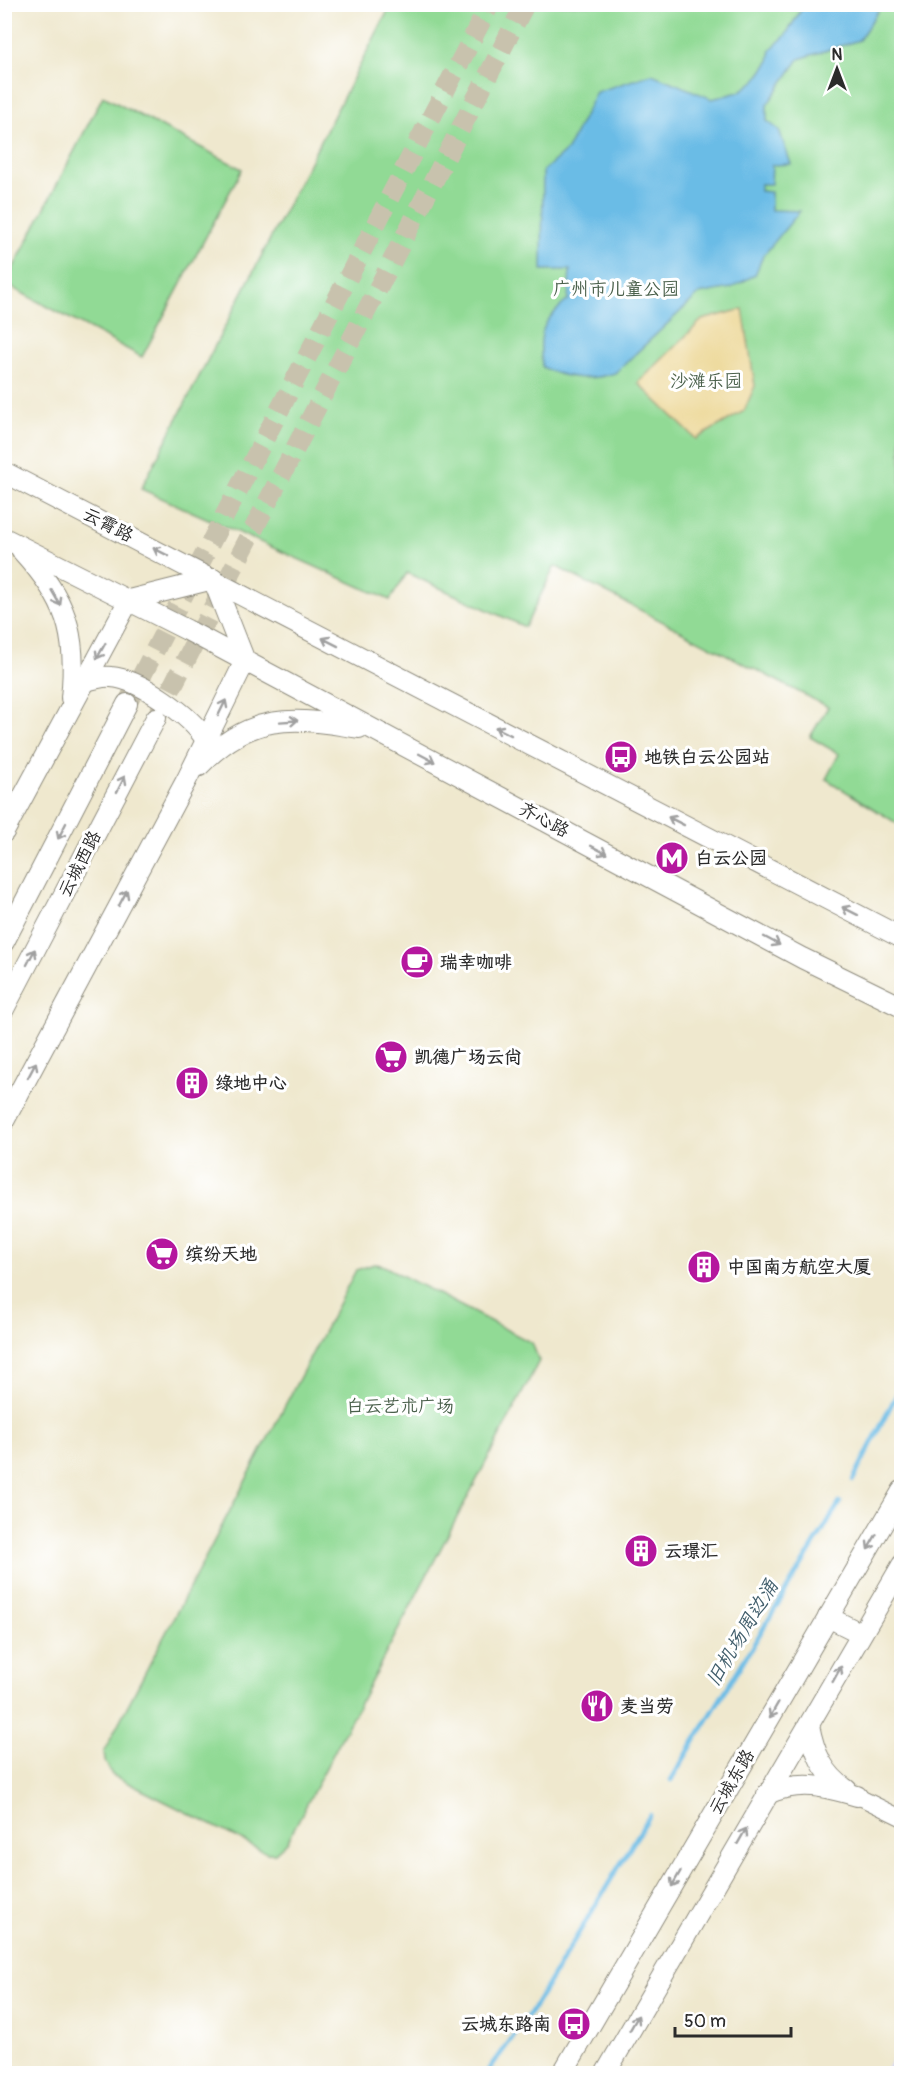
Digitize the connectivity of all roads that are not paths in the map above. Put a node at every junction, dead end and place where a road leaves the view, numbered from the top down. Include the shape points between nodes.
1 (4, 472) edge
2 (4, 539) edge
3 (213, 579) junction
4 (129, 600) junction
5 (245, 661) junction
6 (84, 682) junction
7 (127, 704) tunnel mouth
8 (69, 708) junction
9 (156, 718) tunnel mouth
10 (376, 730) junction
11 (206, 740) junction
12 (187, 779) junction
13 (4, 832) edge
14 (902, 938) edge
15 (4, 942) edge
16 (902, 1007) edge
17 (4, 1009) edge
18 (4, 1121) edge
19 (902, 1491) edge
20 (902, 1565) edge
21 (828, 1617) junction
22 (860, 1633) junction
23 (808, 1725) junction
24 (767, 1794) junction
25 (857, 1796) junction
26 (902, 1818) edge
27 (4, 2069) edge
28 (13, 2073) edge
29 (562, 2073) edge
30 (604, 2073) edge

3 -> 1 main road, 云霄路
2 - 4 main road
2 -> 8 main road via 18,547 38,569 70,626 74,664
3 - 4 main road
3 - 5 main road
14 -> 3 main road
4 - 5 main road, 齐心路
4 -> 6 main road
5 - 10 main road, 齐心路
11 -> 5 main road
6 - 8 main road
6 - 11 main road via 112,676 124,680 176,707
7 -> 15 main road, 云城西路
8 - 13 main road
17 -> 9 main road, 云城西路
12 -> 10 main road via 224,741 256,726 287,720 318,721
10 -> 16 main road, 齐心路 via 802,958
11 - 12 main road
18 -> 12 main road
19 -> 21 main road, 云城东路
20 - 22 main road, 云城东路
21 - 22 main road
21 -> 29 main road, 云城东路
23 -> 22 main road, 云城东路
23 - 24 main road, 云城东路
23 - 25 main road via 827,1773
24 - 25 main road via 798,1784
30 -> 24 main road, 云城东路
25 - 26 street
27 - 28 street

